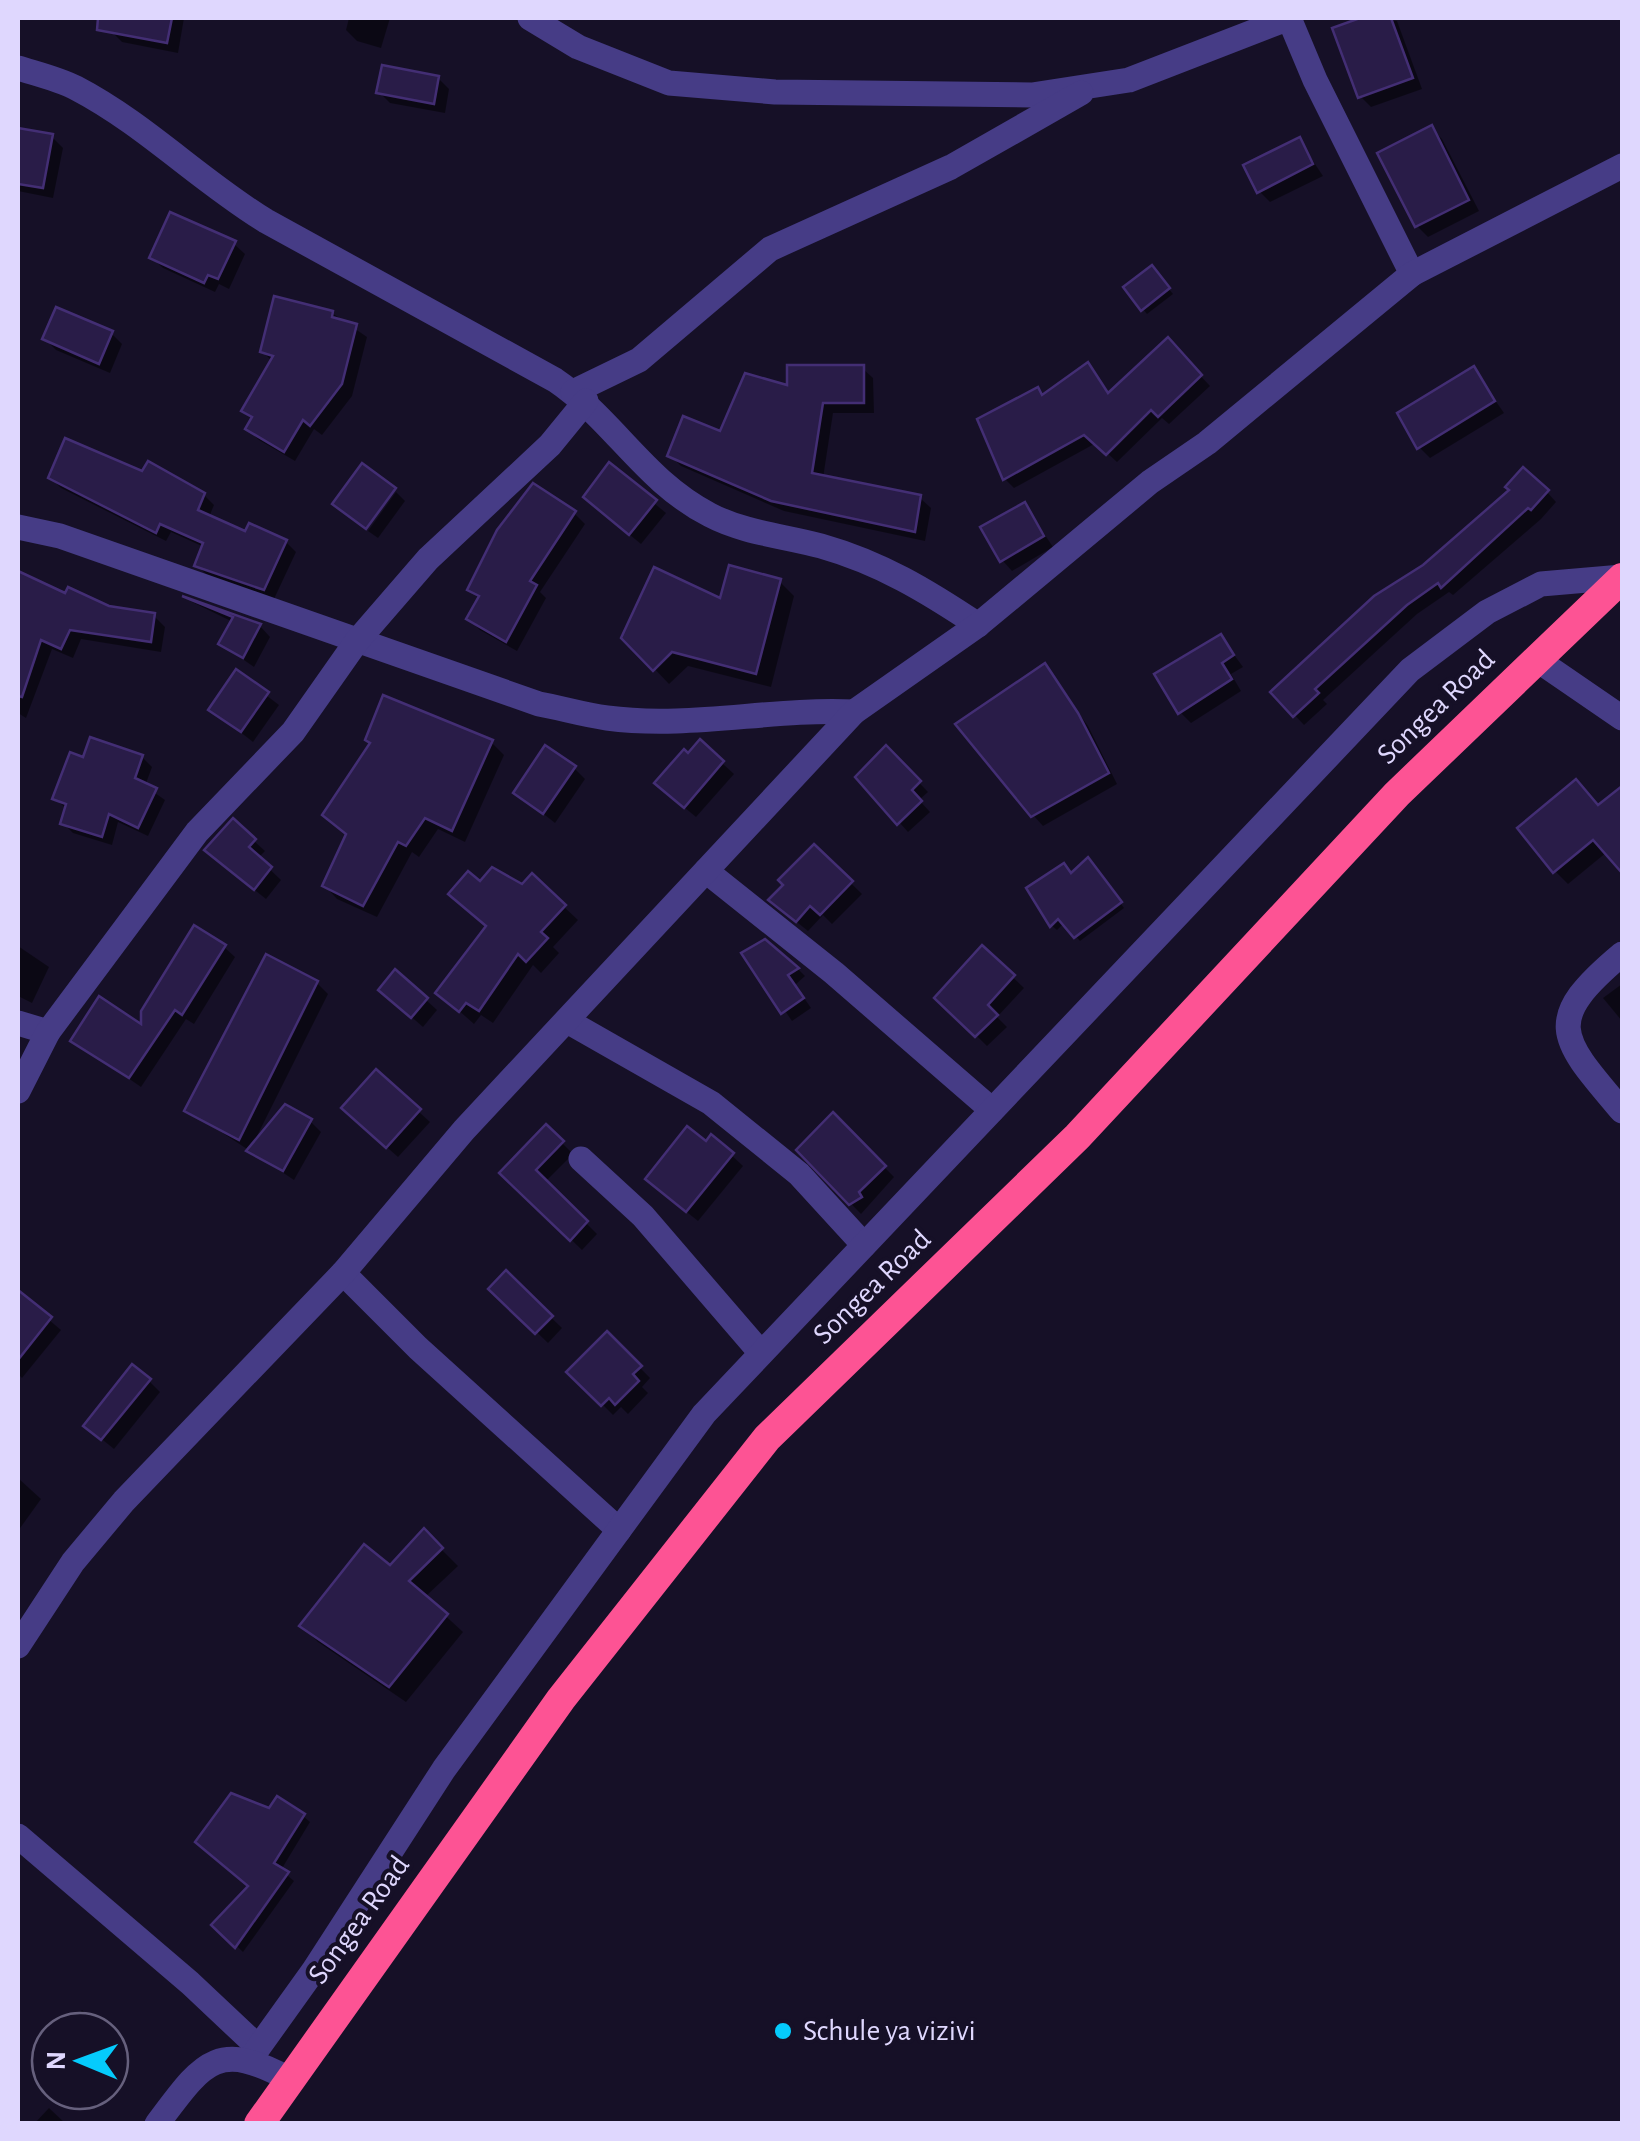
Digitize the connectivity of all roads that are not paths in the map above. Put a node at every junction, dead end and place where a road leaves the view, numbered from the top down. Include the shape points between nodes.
1 (530, 18) edge
2 (18, 68) edge
3 (1094, 86) junction
4 (1622, 166) edge
5 (1412, 274) junction
6 (579, 396) junction
7 (18, 527) edge
8 (1622, 578) edge
9 (978, 626) junction
10 (357, 641) junction
11 (1536, 660) junction
12 (854, 712) junction
13 (1622, 718) edge
14 (706, 871) junction
15 (1622, 954) edge
16 (567, 1021) junction
17 (18, 1022) edge
18 (48, 1032) junction
19 (18, 1091) edge
20 (992, 1110) junction
21 (1622, 1111) edge
22 (581, 1158) dead end
23 (864, 1245) junction
24 (344, 1273) junction
25 (762, 1354) junction
26 (619, 1530) junction
27 (18, 1646) edge
28 (18, 1836) edge
29 (254, 2053) junction
30 (289, 2079) junction
31 (157, 2124) edge
32 (259, 2124) edge

1 - 3 street via 578,47 668,83 774,92 1032,95
2 - 6 street via 84,92 152,135 226,197
3 - 5 street via 1129,80 1289,18
3 - 6 street via 951,167 770,249 639,360
4 - 5 street
5 - 9 street
6 - 9 street via 667,489 712,517 873,563
6 - 10 street via 550,446 428,558
7 - 10 street
8 - 11 highway, Songea Road
8 - 20 street via 1541,584 1487,612 1410,670
9 - 12 street
10 - 12 street via 539,704 608,718
10 - 18 street via 292,732 197,832
11 - 13 street
11 - 30 highway, Songea Road via 1397,794 1077,1137 767,1438 561,1699
12 - 14 street
14 - 16 street
14 - 20 street
15 - 21 street via 1569,1007 1569,1039
16 - 23 street via 711,1104 799,1174
16 - 24 street
17 - 18 street
18 - 19 street
20 - 23 street
22 - 25 street via 642,1216
23 - 25 street
24 - 26 street
24 - 27 street via 124,1502 73,1562
25 - 26 street via 704,1414
26 - 29 street via 444,1769
28 - 29 street via 176,1971
29 - 30 street
29 - 31 street via 202,2070
30 - 32 highway, Songea Road

